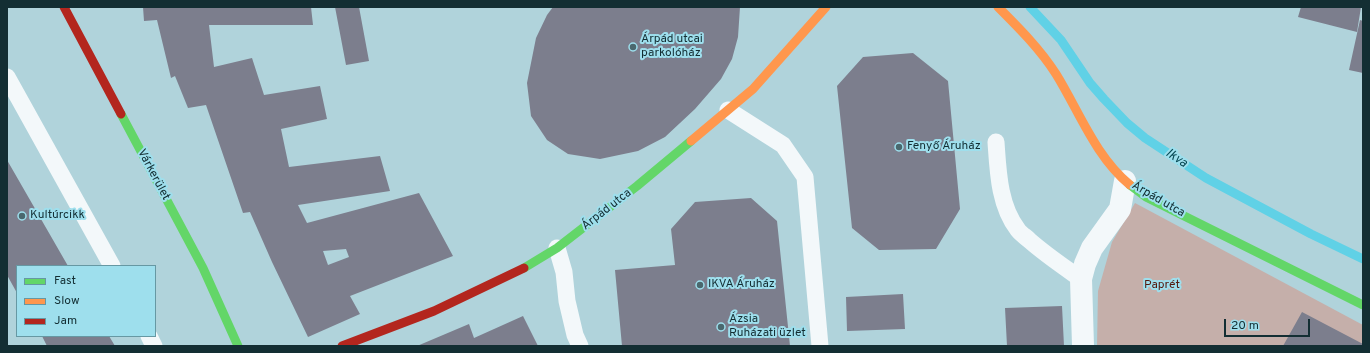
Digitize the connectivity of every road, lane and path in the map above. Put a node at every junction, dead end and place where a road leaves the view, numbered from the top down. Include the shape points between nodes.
1 (64, 7) edge
2 (826, 7) edge
3 (998, 7) edge
4 (7, 76) edge
5 (728, 110) junction
6 (996, 142) dead end
7 (1125, 181) junction
8 (557, 248) junction
9 (111, 265) edge
10 (1081, 280) junction
11 (1363, 305) edge
12 (150, 337) edge
13 (154, 346) edge
14 (238, 346) edge
15 (342, 346) edge
16 (580, 346) edge
17 (820, 346) edge
18 (1083, 346) edge

1 - 14 street, Várkerület via 203,268
2 - 5 street, Árpád utca via 753,89
3 - 7 street, Árpád utca via 1033,42 1057,75 1106,160
4 - 9 lane
5 - 8 street, Árpád utca
5 - 17 lane via 783,145 805,177
6 - 10 lane via 1002,196 1018,231
7 - 10 street via 1120,209 1092,248
7 - 11 street, Árpád utca via 1146,197
8 - 15 street, Árpád utca via 523,269 434,311
8 - 16 lane via 564,272 567,301
10 - 18 street
12 - 13 lane

